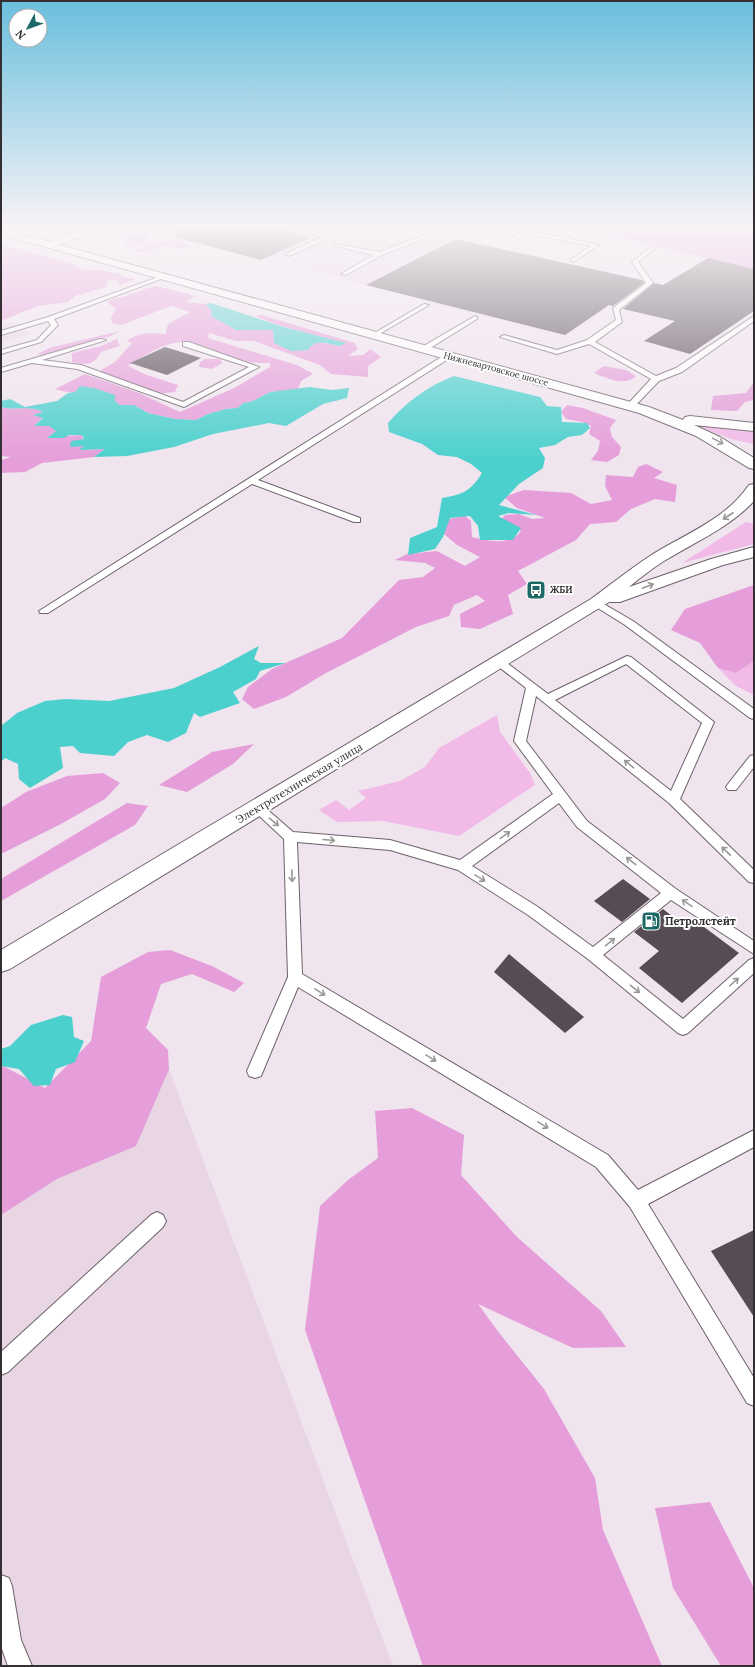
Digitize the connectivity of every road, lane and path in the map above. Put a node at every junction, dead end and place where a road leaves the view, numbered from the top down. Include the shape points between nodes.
1 (84, 306) edge
2 (271, 306) edge
3 (425, 306) edge
4 (619, 306) edge
5 (50, 318) junction
6 (475, 318) dead end
7 (754, 318) edge
8 (1, 333) edge
9 (374, 335) junction
10 (504, 337) dead end
11 (102, 340) dead end
12 (590, 342) junction
13 (186, 344) dead end
14 (424, 348) junction
15 (1, 352) edge
16 (449, 356) junction
17 (32, 361) junction
18 (1, 370) edge
19 (656, 379) junction
20 (630, 406) junction
21 (644, 410) junction
22 (754, 427) edge
23 (754, 465) edge
24 (252, 481) junction
25 (754, 488) edge
26 (357, 520) dead end
27 (754, 552) edge
28 (597, 603) junction
29 (44, 611) dead end
30 (498, 662) junction
31 (532, 687) junction
32 (548, 700) junction
33 (754, 715) edge
34 (754, 759) edge
35 (732, 787) dead end
36 (561, 795) junction
37 (673, 800) junction
38 (258, 808) junction
39 (290, 836) junction
40 (462, 866) junction
41 (754, 878) edge
42 (671, 892) junction
43 (754, 948) edge
44 (594, 955) junction
45 (1, 962) edge
46 (754, 964) edge
47 (295, 977) junction
48 (255, 1071) dead end
49 (754, 1138) edge
50 (636, 1201) junction
51 (157, 1220) dead end
52 (1, 1365) edge
53 (754, 1396) edge
54 (1, 1586) edge
55 (20, 1666) edge

1 - 5 lane
2 - 9 street, Нижневартовское шоссе
3 - 9 lane
4 - 12 lane via 615,309 620,321
5 - 8 lane
5 - 15 lane via 55,325 39,341
6 - 14 lane
7 - 19 lane via 679,370
9 - 14 street, Нижневартовское шоссе
10 - 12 lane via 557,352
11 - 17 lane
12 - 19 lane
13 - 17 lane via 255,367 184,405 78,367
14 - 16 street, Нижневартовское шоссе
16 - 20 street, Нижневартовское шоссе
16 - 24 lane
17 - 18 lane
19 - 20 lane
20 - 21 street, Нижневартовское шоссе
21 - 22 street via 700,422
21 -> 23 street via 700,432 722,443
24 - 26 lane
24 - 29 lane
25 -> 28 street via 737,509 657,559
28 -> 27 street via 710,564
28 - 30 street, Электротехническая улица
28 - 33 lane via 629,623
30 - 31 lane
30 - 38 street, Электротехническая улица
31 - 32 lane
31 - 36 lane via 520,741
37 -> 32 lane
32 - 37 lane via 627,658 708,722
34 - 35 lane
40 -> 36 lane
42 -> 36 lane via 582,824
41 -> 37 lane
38 -> 39 lane
38 - 45 street, Электротехническая улица
39 -> 40 lane via 390,845
39 -> 47 lane
40 -> 44 lane via 533,911
43 -> 42 lane
44 -> 42 lane
44 -> 46 lane via 683,1028
47 - 48 lane
47 -> 50 lane via 602,1161
49 - 50 lane
50 - 53 lane
51 - 52 lane
54 - 55 lane via 10,1640

